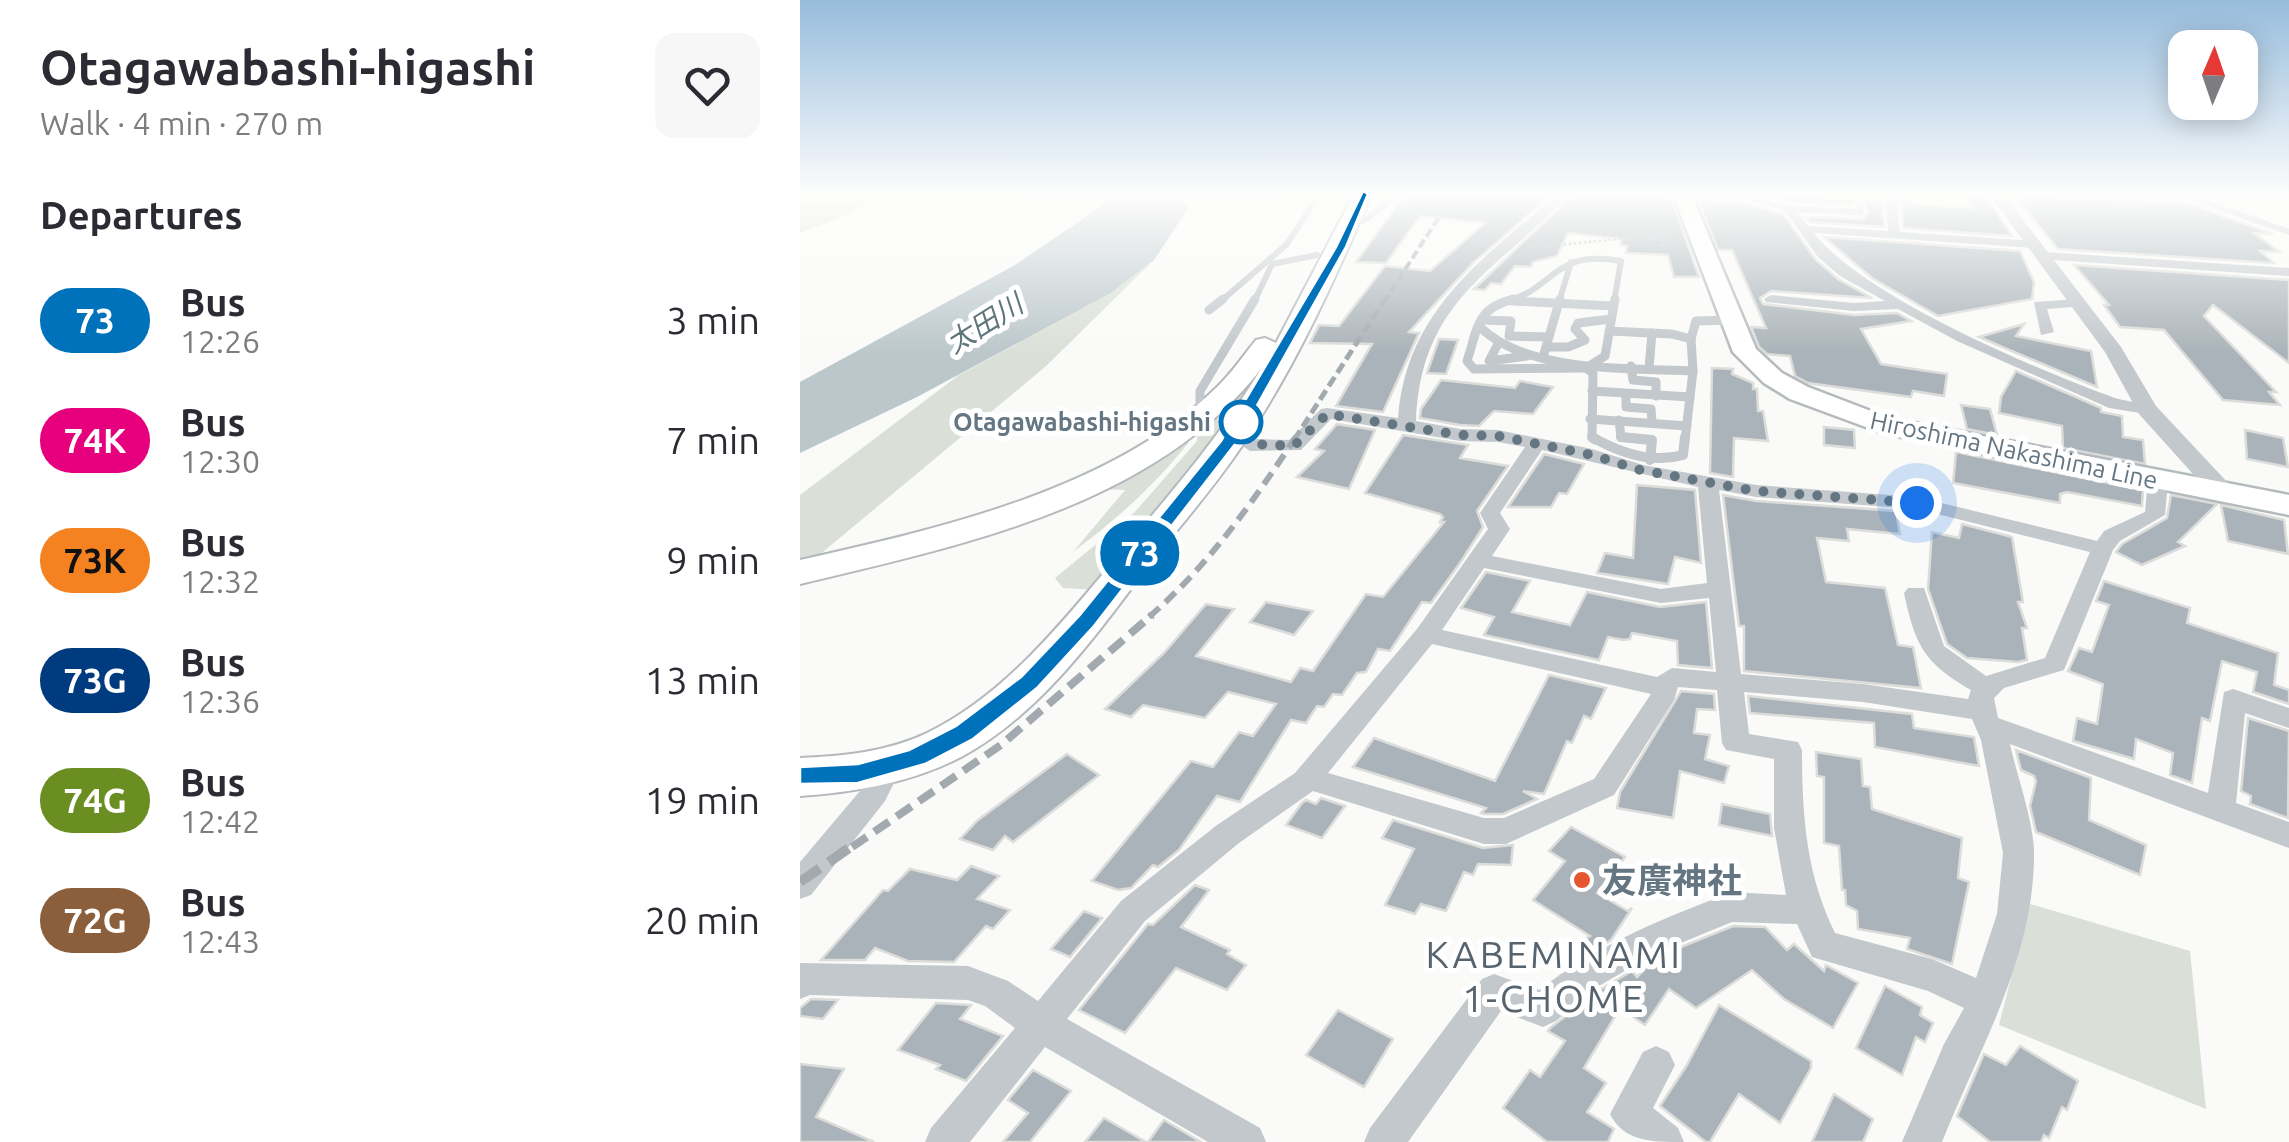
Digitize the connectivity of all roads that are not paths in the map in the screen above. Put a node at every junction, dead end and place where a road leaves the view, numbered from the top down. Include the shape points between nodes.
1 (1288, 247) edge
2 (1323, 247) edge
3 (1332, 247) edge
4 (1501, 247) edge
5 (1703, 247) edge
6 (1821, 247) edge
7 (2014, 247) edge
8 (2037, 247) edge
9 (2039, 250) junction
10 (1318, 254) junction
11 (1571, 262) junction
12 (1272, 264) junction
13 (2289, 272) edge
14 (1771, 299) dead end
15 (1508, 301) junction
16 (1559, 303) junction
17 (2078, 303) junction
18 (1902, 304) junction
19 (1613, 306) junction
20 (1209, 310) dead end
21 (1611, 319) junction
22 (1731, 320) junction
23 (1480, 324) junction
24 (1609, 331) junction
25 (2046, 332) dead end
26 (1652, 333) junction
27 (1691, 339) junction
28 (1547, 342) junction
29 (1498, 344) junction
30 (1529, 355) junction
31 (1542, 358) junction
32 (1597, 364) junction
33 (1631, 366) junction
34 (1586, 368) junction
35 (1649, 368) junction
36 (1692, 371) junction
37 (1592, 391) junction
38 (1626, 394) junction
39 (1656, 396) junction
40 (1690, 398) junction
41 (1200, 403) dead end
42 (2147, 408) junction
43 (1590, 418) junction
44 (1619, 420) junction
45 (1652, 422) junction
46 (1408, 425) junction
47 (1687, 426) junction
48 (1250, 444) dead end
49 (1538, 444) junction
50 (1650, 460) junction
51 (2158, 481) junction
52 (1708, 483) junction
53 (2220, 489) junction
54 (2289, 506) edge
55 (2102, 549) junction
56 (1478, 560) junction
57 (800, 572) edge
58 (1720, 589) junction
59 (1916, 593) dead end
60 (1426, 635) junction
61 (1730, 682) junction
62 (1662, 687) junction
63 (1985, 708) junction
64 (2289, 718) edge
65 (873, 770) junction
66 (800, 777) edge
67 (1308, 778) junction
68 (2221, 809) junction
69 (2289, 834) edge
70 (800, 885) edge
71 (1806, 910) junction
72 (800, 982) edge
73 (1987, 1000) junction
74 (1042, 1024) junction
75 (1656, 1065) dead end
76 (945, 1142) edge
77 (1246, 1142) edge
78 (1384, 1142) edge
79 (1664, 1142) edge
80 (1922, 1142) edge

1 - 12 lane
2 - 10 highway
3 - 65 highway via 1265,385 1228,443 1086,621 1029,683 964,733
4 - 46 street via 1456,290 1424,337 1406,398
5 - 22 main road, Hiroshima Nakashima Line
6 - 18 street via 1845,273
7 - 9 street
8 - 9 street
9 - 13 street
9 - 17 street
10 - 12 lane
10 - 57 highway via 1252,367 1209,409 1145,455 978,525
11 - 15 lane
11 - 16 lane
11 - 19 lane via 1591,256 1621,262
12 - 20 lane
12 - 41 lane via 1200,391
14 - 18 street via 1854,308
15 - 16 lane
15 - 23 lane via 1491,308
16 - 19 lane
16 - 28 lane
17 - 25 street via 2039,305
17 - 42 street
18 - 42 street via 2014,363 2114,404
19 - 21 lane
21 - 24 lane
21 - 28 lane via 1578,322 1575,329 1584,340 1577,345
22 - 27 lane via 1696,321
22 - 51 main road, Hiroshima Nakashima Line via 1756,364 1838,411
23 - 28 lane via 1512,321 1509,336
23 - 29 lane
23 - 34 lane via 1468,361 1474,369
24 - 26 lane
24 - 32 lane
26 - 27 lane
26 - 35 lane
27 - 36 lane
28 - 31 lane
29 - 30 lane
29 - 30 lane via 1490,360
30 - 31 lane
31 - 32 lane
32 - 33 lane
32 - 34 lane
33 - 35 lane
33 - 39 lane via 1633,380 1656,382
34 - 37 lane via 1593,373
35 - 36 lane
36 - 40 lane
37 - 38 lane
37 - 43 lane
38 - 39 lane
38 - 45 lane via 1626,407 1652,410
39 - 40 lane
40 - 47 lane
42 - 53 street
43 - 44 lane
43 - 50 lane via 1592,438
44 - 45 lane
44 - 50 lane via 1621,437 1652,440
45 - 47 lane
46 - 48 street via 1327,414 1294,446
46 - 49 street
47 - 50 lane via 1683,455
49 - 52 street
49 - 56 street via 1490,513 1500,529
51 - 53 main road, Hiroshima Nakashima Line
51 - 55 street via 2155,516 2112,536
52 - 55 street via 1917,503
52 - 58 street
53 - 54 main road, Hiroshima Nakashima Line
55 - 63 street via 2055,664
56 - 58 street via 1661,596
56 - 60 street
58 - 61 street
59 - 63 street via 1928,647
60 - 62 street
60 - 67 street
61 - 62 street via 1672,677
61 - 63 street
61 - 71 street via 1736,743 1788,750 1788,844
62 - 67 street via 1665,693 1604,787 1506,831
63 - 68 street
63 - 73 street via 2018,853 2014,914
64 - 68 street via 2233,698
65 - 66 highway
65 - 70 street via 875,793
67 - 74 street via 1133,911
68 - 69 street
71 - 73 street via 1824,946 1932,976
71 - 78 street via 1731,907 1642,943 1586,974 1543,1009 1494,991
72 - 74 street via 968,983
73 - 80 street
74 - 76 street
74 - 77 street
75 - 79 street via 1629,1114

